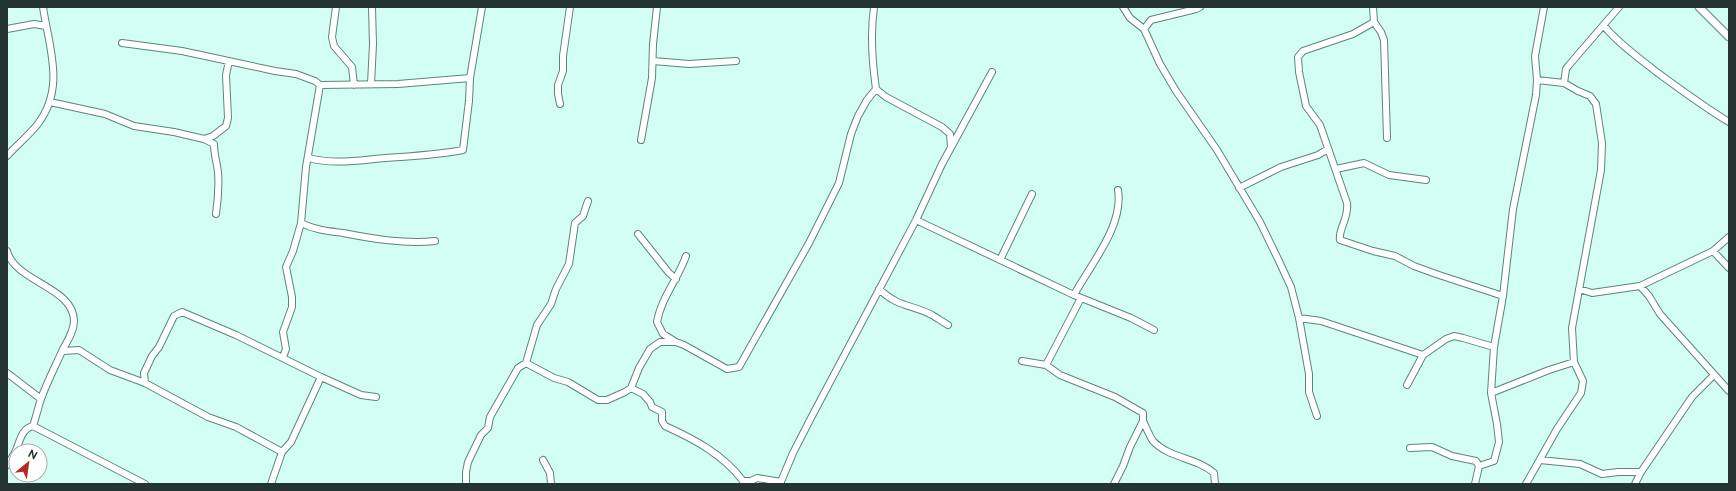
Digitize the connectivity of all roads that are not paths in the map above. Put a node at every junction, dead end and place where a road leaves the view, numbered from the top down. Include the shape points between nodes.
1 (43, 7) edge
2 (336, 7) edge
3 (372, 7) edge
4 (482, 7) edge
5 (570, 7) edge
6 (657, 7) edge
7 (874, 7) edge
8 (1123, 7) edge
9 (1200, 7) edge
10 (1373, 7) edge
11 (1544, 7) edge
12 (1619, 7) edge
13 (1699, 7) edge
14 (1151, 20) junction
15 (1134, 21) junction
16 (1374, 22) junction
17 (46, 26) junction
18 (1604, 26) junction
19 (7, 29) edge
20 (1144, 29) junction
21 (1729, 37) edge
22 (122, 43) dead end
23 (229, 61) junction
24 (653, 61) junction
25 (736, 61) dead end
26 (992, 72) dead end
27 (470, 78) junction
28 (1537, 80) junction
29 (1564, 83) junction
30 (371, 84) junction
31 (320, 85) junction
32 (354, 85) junction
33 (876, 89) junction
34 (50, 102) junction
35 (560, 104) dead end
36 (1729, 122) edge
37 (1387, 138) dead end
38 (204, 139) junction
39 (641, 140) dead end
40 (951, 147) junction
41 (1328, 149) junction
42 (7, 156) edge
43 (308, 158) junction
44 (1336, 169) junction
45 (1426, 180) dead end
46 (1239, 188) junction
47 (1118, 190) dead end
48 (1032, 194) dead end
49 (588, 201) dead end
50 (216, 214) dead end
51 (916, 220) junction
52 (301, 223) junction
53 (638, 234) dead end
54 (1729, 237) edge
55 (435, 241) dead end
56 (7, 251) edge
57 (1713, 252) junction
58 (686, 256) dead end
59 (1000, 260) junction
60 (1729, 268) edge
61 (676, 279) junction
62 (1640, 286) junction
63 (879, 289) junction
64 (1579, 289) junction
65 (1074, 295) junction
66 (1503, 296) junction
67 (1081, 298) junction
68 (1299, 318) junction
69 (948, 325) dead end
70 (1154, 330) dead end
71 (676, 342) junction
72 (1494, 347) junction
73 (62, 351) junction
74 (1423, 355) junction
75 (283, 357) junction
76 (1022, 360) dead end
77 (1574, 362) junction
78 (526, 363) junction
79 (1046, 365) junction
80 (7, 373) edge
81 (1714, 375) junction
82 (321, 376) junction
83 (145, 383) junction
84 (1407, 384) dead end
85 (631, 388) junction
86 (1729, 391) edge
87 (1491, 393) junction
88 (376, 397) dead end
89 (41, 399) junction
90 (1317, 416) dead end
91 (1142, 421) junction
92 (33, 426) junction
93 (1410, 448) dead end
94 (282, 452) junction
95 (543, 460) dead end
96 (1540, 460) junction
97 (7, 465) edge
98 (1479, 466) junction
99 (1641, 472) junction
100 (780, 483) edge
101 (145, 484) edge
102 (271, 484) edge
103 (466, 484) edge
104 (551, 484) edge
105 (1114, 484) edge
106 (1215, 484) edge
107 (1475, 484) edge
108 (1526, 484) edge
109 (1635, 484) edge

1 - 17 street
2 - 32 street via 333,42 352,67
3 - 30 street
4 - 27 street
5 - 35 street via 563,71 558,85
6 - 24 street
7 - 33 street via 871,46
8 - 15 street
9 - 14 street
10 - 16 street
11 - 28 street via 1535,56
12 - 18 street
13 - 21 street
14 - 15 street
14 - 20 street
15 - 20 street
16 - 37 street via 1384,40
16 - 41 street via 1353,34 1303,51 1298,57 1306,106 1320,125
17 - 19 street via 34,24
17 - 34 street via 55,78
18 - 29 street via 1569,64
18 - 36 street via 1648,65
20 - 46 street via 1176,91 1217,150
22 - 23 street via 182,51
23 - 31 street via 296,74
23 - 38 street via 226,75 226,126
24 - 25 street via 688,64
24 - 39 street
26 - 40 street
27 - 30 street
27 - 43 street via 470,101 463,150 362,161 319,161
28 - 29 street
28 - 66 street via 1513,209
29 - 64 street via 1590,96 1596,104 1602,143 1601,170
30 - 32 street
31 - 32 street
31 - 43 street
33 - 40 street via 942,127 950,134
33 - 71 street via 858,116 839,183 809,243 738,367 727,369
34 - 38 street via 105,114 134,126
34 - 42 street via 37,125
38 - 50 street via 214,144 218,176
40 - 51 street
41 - 44 street
41 - 46 street via 1318,155 1281,167
43 - 52 street
44 - 45 street via 1364,164 1389,175
44 - 66 street via 1348,210 1340,240 1395,256 1414,266
46 - 68 street via 1260,222 1287,278
47 - 65 street via 1118,210 1110,230 1098,258 1084,275
48 - 59 street
49 - 78 street via 583,216 575,223 569,264 551,304 537,325
51 - 59 street
51 - 63 street
52 - 55 street via 321,230 361,237 410,243
52 - 75 street via 286,266 292,307 282,332 286,349
53 - 61 street
54 - 57 street
56 - 73 street via 14,266 57,294 72,311 73,326
57 - 60 street
57 - 62 street
58 - 61 street
59 - 65 street
61 - 71 street via 664,300 657,322 663,334
62 - 64 street via 1592,294
62 - 81 street via 1660,314
63 - 69 street via 889,298 931,314
63 - 100 street via 793,453
64 - 77 street via 1572,328
65 - 67 street
66 - 72 street
67 - 70 street
67 - 79 street
68 - 74 street via 1321,321
68 - 90 street via 1309,374 1309,392
71 - 85 street via 660,342 650,349
72 - 74 street via 1454,336
72 - 87 street
73 - 83 street via 79,350 110,370
73 - 89 street
74 - 84 street
75 - 82 street
75 - 83 street via 182,312 174,316 152,356 144,373
76 - 79 street
77 - 87 street
77 - 96 street via 1582,381 1581,393
78 - 85 street via 554,378 568,382 598,400 607,400
78 - 103 street via 518,368 490,417 488,428 481,435 468,462
79 - 91 street via 1060,375 1115,397 1135,408 1143,413
80 - 89 street
81 - 86 street
81 - 99 street via 1692,397
82 - 88 street via 361,395
82 - 94 street via 291,442
83 - 94 street via 208,417 236,427
85 - 100 street via 643,394 652,407 662,412 665,426 720,457 734,468 743,481 757,478
87 - 98 street via 1498,447 1494,461
89 - 92 street
91 - 105 street
91 - 106 street via 1153,440 1167,452 1205,465 1214,473
92 - 97 street via 23,432
92 - 101 street
93 - 98 street via 1432,447 1452,456 1476,461
94 - 102 street
95 - 104 street via 550,474
96 - 99 street via 1580,464 1602,474
96 - 108 street
98 - 107 street
99 - 109 street

